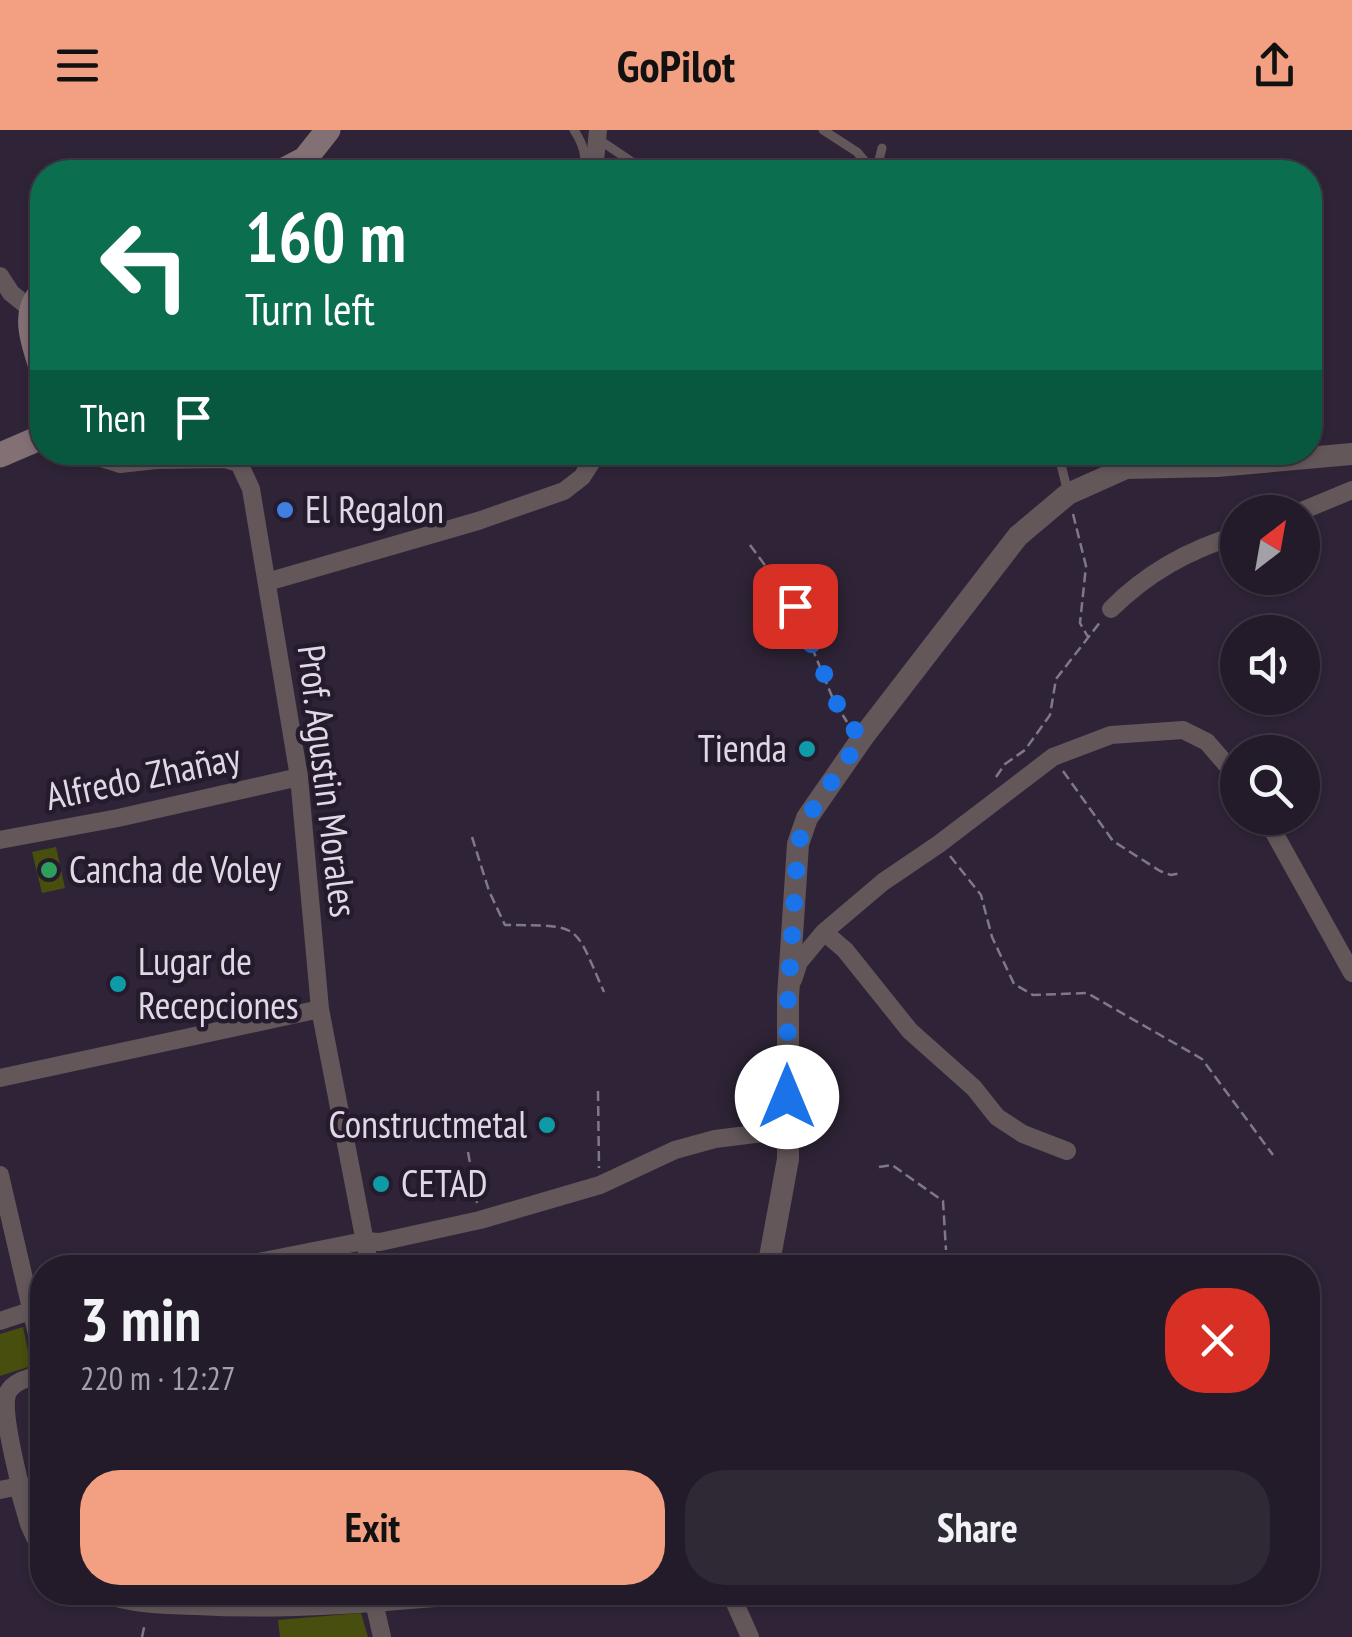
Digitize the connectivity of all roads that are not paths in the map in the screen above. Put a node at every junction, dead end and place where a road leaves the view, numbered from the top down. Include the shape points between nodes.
1 (328, 130) edge
2 (574, 130) edge
3 (823, 130) edge
4 (598, 134) edge
5 (882, 148) dead end
6 (303, 160) edge
7 (586, 160) edge
8 (595, 160) edge
9 (632, 160) edge
10 (864, 160) edge
11 (878, 160) edge
12 (0, 276) edge
13 (30, 299) edge
14 (30, 442) edge
15 (1352, 454) edge
16 (0, 455) edge
17 (1322, 457) edge
18 (240, 465) edge
19 (590, 465) edge
20 (1061, 465) edge
21 (1228, 465) edge
22 (1352, 490) edge
23 (1068, 494) junction
24 (1320, 503) edge
25 (1220, 540) edge
26 (267, 582) junction
27 (1111, 609) road end
28 (1220, 757) edge
29 (299, 777) junction
30 (1275, 835) edge
31 (0, 840) edge
32 (824, 932) junction
33 (1352, 973) edge
34 (788, 998) junction
35 (320, 1009) junction
36 (0, 1078) edge
37 (787, 1130) junction
38 (1067, 1151) dead end
39 (0, 1175) edge
40 (364, 1242) junction
41 (296, 1255) edge
42 (367, 1255) edge
43 (770, 1255) edge
44 (30, 1278) edge
45 (30, 1312) edge
46 (0, 1321) edge
47 (30, 1378) edge
48 (10, 1488) edge
49 (30, 1522) edge
50 (216, 1605) edge
51 (256, 1605) edge
52 (369, 1605) edge
53 (736, 1605) edge
54 (382, 1637) edge
55 (750, 1637) edge

1 - 6 main road
2 - 7 lane
3 - 10 lane
4 - 8 street
4 - 9 lane
5 - 11 lane
12 - 13 street via 11,293
14 - 16 main road
15 - 17 street
18 - 26 street, Prof. Agustin Morales via 252,488
19 - 26 street via 564,491
20 - 23 lane
21 - 23 street via 1126,468
22 - 24 street
23 - 34 street via 1018,536 807,818 798,844
25 - 27 street via 1137,583
26 - 29 street, Prof. Agustin Morales
28 - 32 street via 1183,730 1110,735 1054,757
29 - 31 street, Alfredo Zhañay
29 - 35 street, Prof. Agustin Morales
30 - 33 street
32 - 34 street via 799,962
32 - 38 street via 997,1117
34 - 37 street
35 - 36 street
35 - 40 street, Prof. Agustin Morales
37 - 40 street via 715,1139 600,1185 480,1220
37 - 43 street
39 - 44 street
40 - 41 street
40 - 42 street, Prof. Agustin Morales
45 - 46 street
47 - 48 street via 6,1394
48 - 49 street
50 - 51 street
52 - 54 street
53 - 55 street

